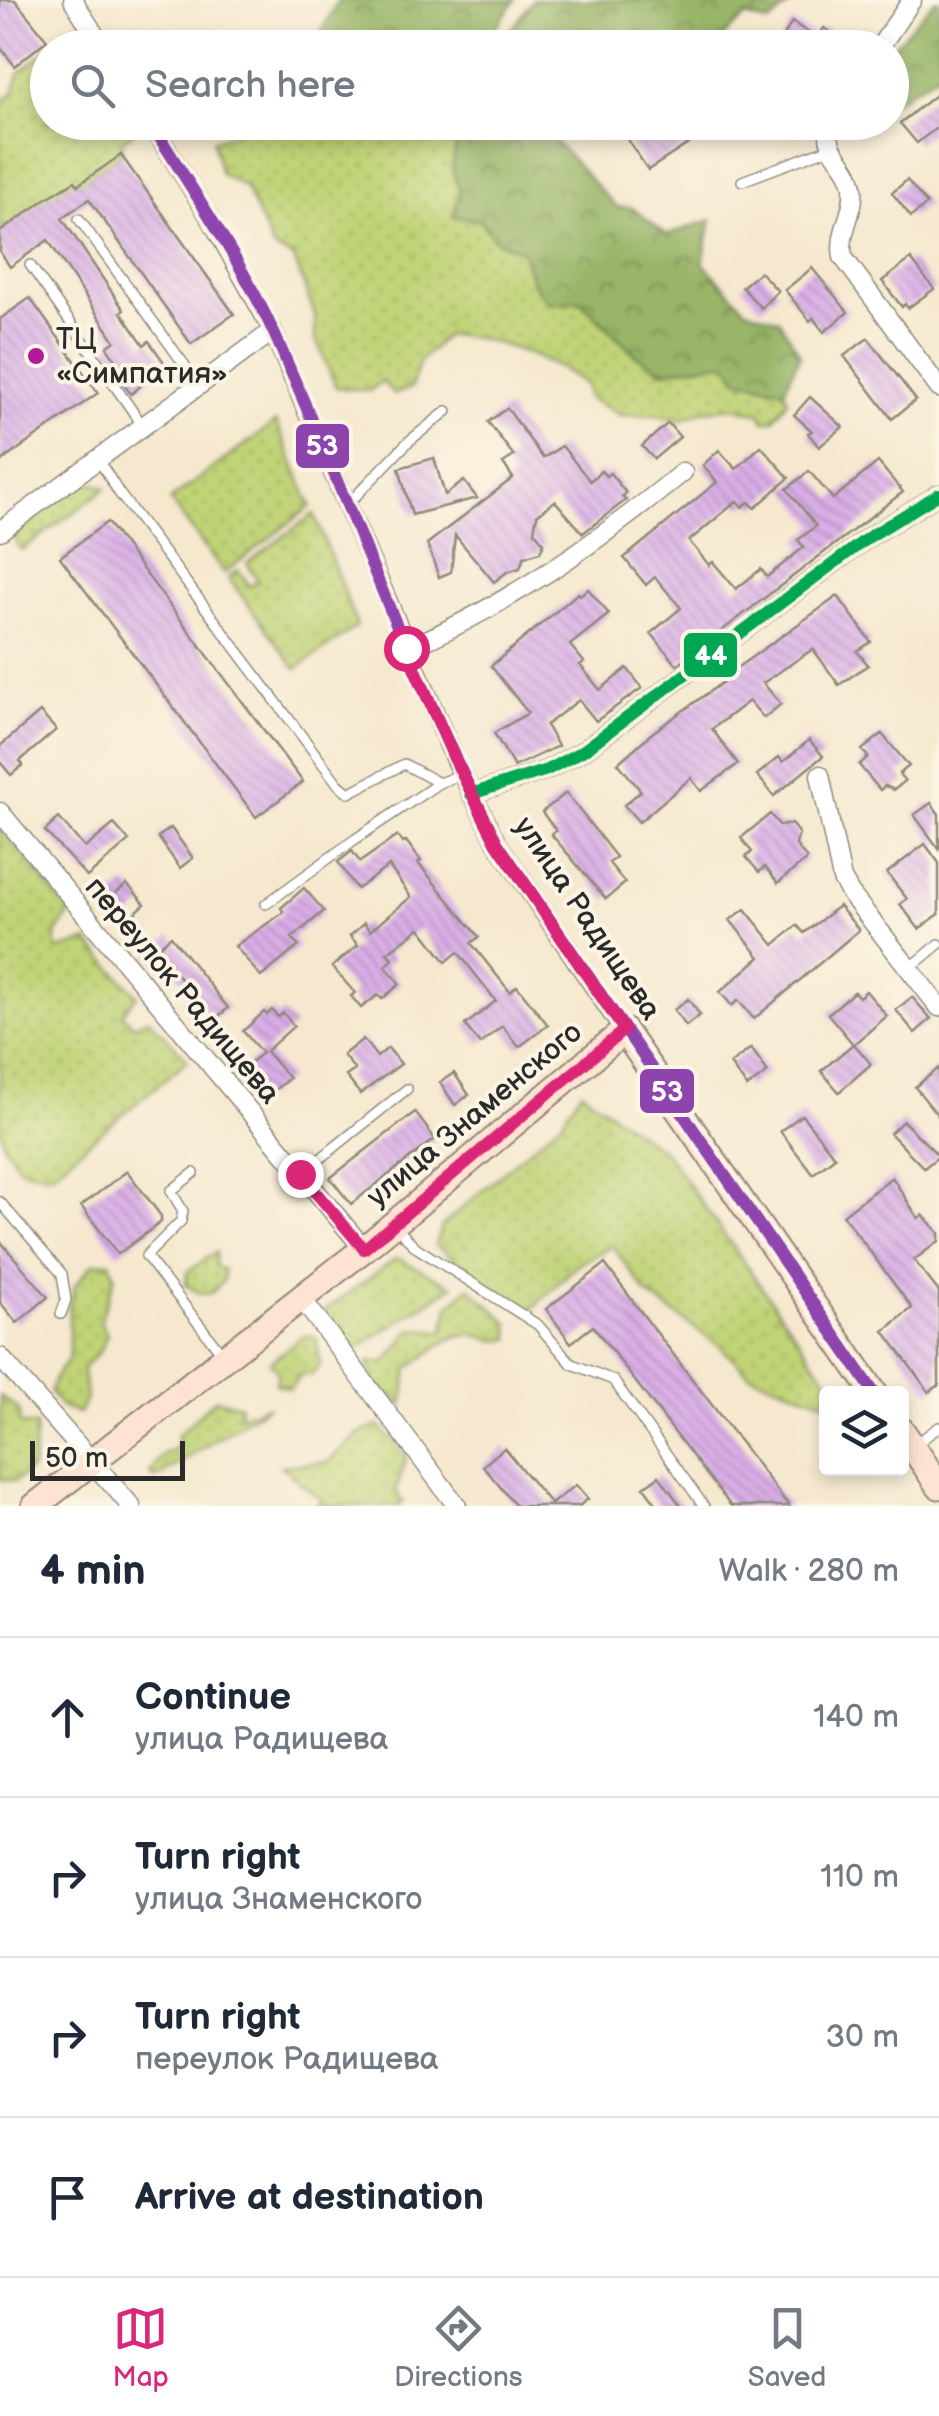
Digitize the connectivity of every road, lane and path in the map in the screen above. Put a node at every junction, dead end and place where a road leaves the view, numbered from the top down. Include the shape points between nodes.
1 (73, 0) edge
2 (912, 0) edge
3 (91, 30) edge
4 (891, 30) edge
5 (161, 140) edge
6 (830, 140) edge
7 (830, 148) junction
8 (742, 181) dead end
9 (80, 218) dead end
10 (30, 265) dead end
11 (273, 331) junction
12 (199, 386) junction
13 (939, 388) edge
14 (447, 412) dead end
15 (144, 426) junction
16 (98, 460) junction
17 (683, 472) dead end
18 (939, 494) edge
19 (346, 506) junction
20 (0, 531) edge
21 (406, 648) junction
22 (462, 774) junction
23 (820, 775) dead end
24 (440, 783) junction
25 (471, 794) junction
26 (0, 812) edge
27 (266, 904) dead end
28 (939, 944) edge
29 (908, 969) junction
30 (939, 1006) edge
31 (624, 1030) junction
32 (407, 1089) dead end
33 (194, 1173) dead end
34 (300, 1174) junction
35 (0, 1202) edge
36 (393, 1225) junction
37 (364, 1249) junction
38 (302, 1299) junction
39 (62, 1314) dead end
40 (0, 1356) edge
41 (226, 1359) junction
42 (869, 1386) edge
43 (939, 1427) edge
44 (909, 1438) edge
45 (909, 1442) edge
46 (94, 1462) junction
47 (939, 1486) edge
48 (35, 1506) edge
49 (131, 1506) edge
50 (457, 1506) edge
51 (704, 1506) edge

1 - 3 street
2 - 4 street
5 - 11 street, улица Радищева
6 - 7 street
7 - 8 lane
7 - 13 street via 852,182 842,257
9 - 12 lane
10 - 15 lane
11 - 12 street
11 - 19 street, улица Радищева
12 - 15 street
14 - 19 lane
15 - 16 street
16 - 20 street
16 - 24 lane via 338,784 349,792 404,764
17 - 21 street via 520,592
18 - 25 street via 869,537 584,750 547,770
19 - 21 street, улица Радищева
21 - 22 street, улица Радищева
22 - 24 lane
22 - 25 street, улица Радищева
23 - 29 street via 842,879
24 - 27 lane
25 - 31 street, улица Радищева
26 - 34 street, переулок Радищева
28 - 29 lane
29 - 30 street
31 - 36 main road, улица Знаменского
31 - 42 main road, улица Радищева
32 - 34 lane
33 - 41 lane via 171,1191 183,1211 181,1221 146,1256
34 - 37 street, переулок Радищева
35 - 39 lane via 62,1274
36 - 37 main road, улица Знаменского
36 - 51 lane via 417,1248 530,1319 572,1364 613,1380
37 - 38 main road, улица Знаменского
38 - 41 main road, улица Знаменского
38 - 50 street
40 - 46 street
41 - 46 main road, улица Знаменского
43 - 44 lane
45 - 47 main road
46 - 48 main road, улица Знаменского
46 - 49 street

